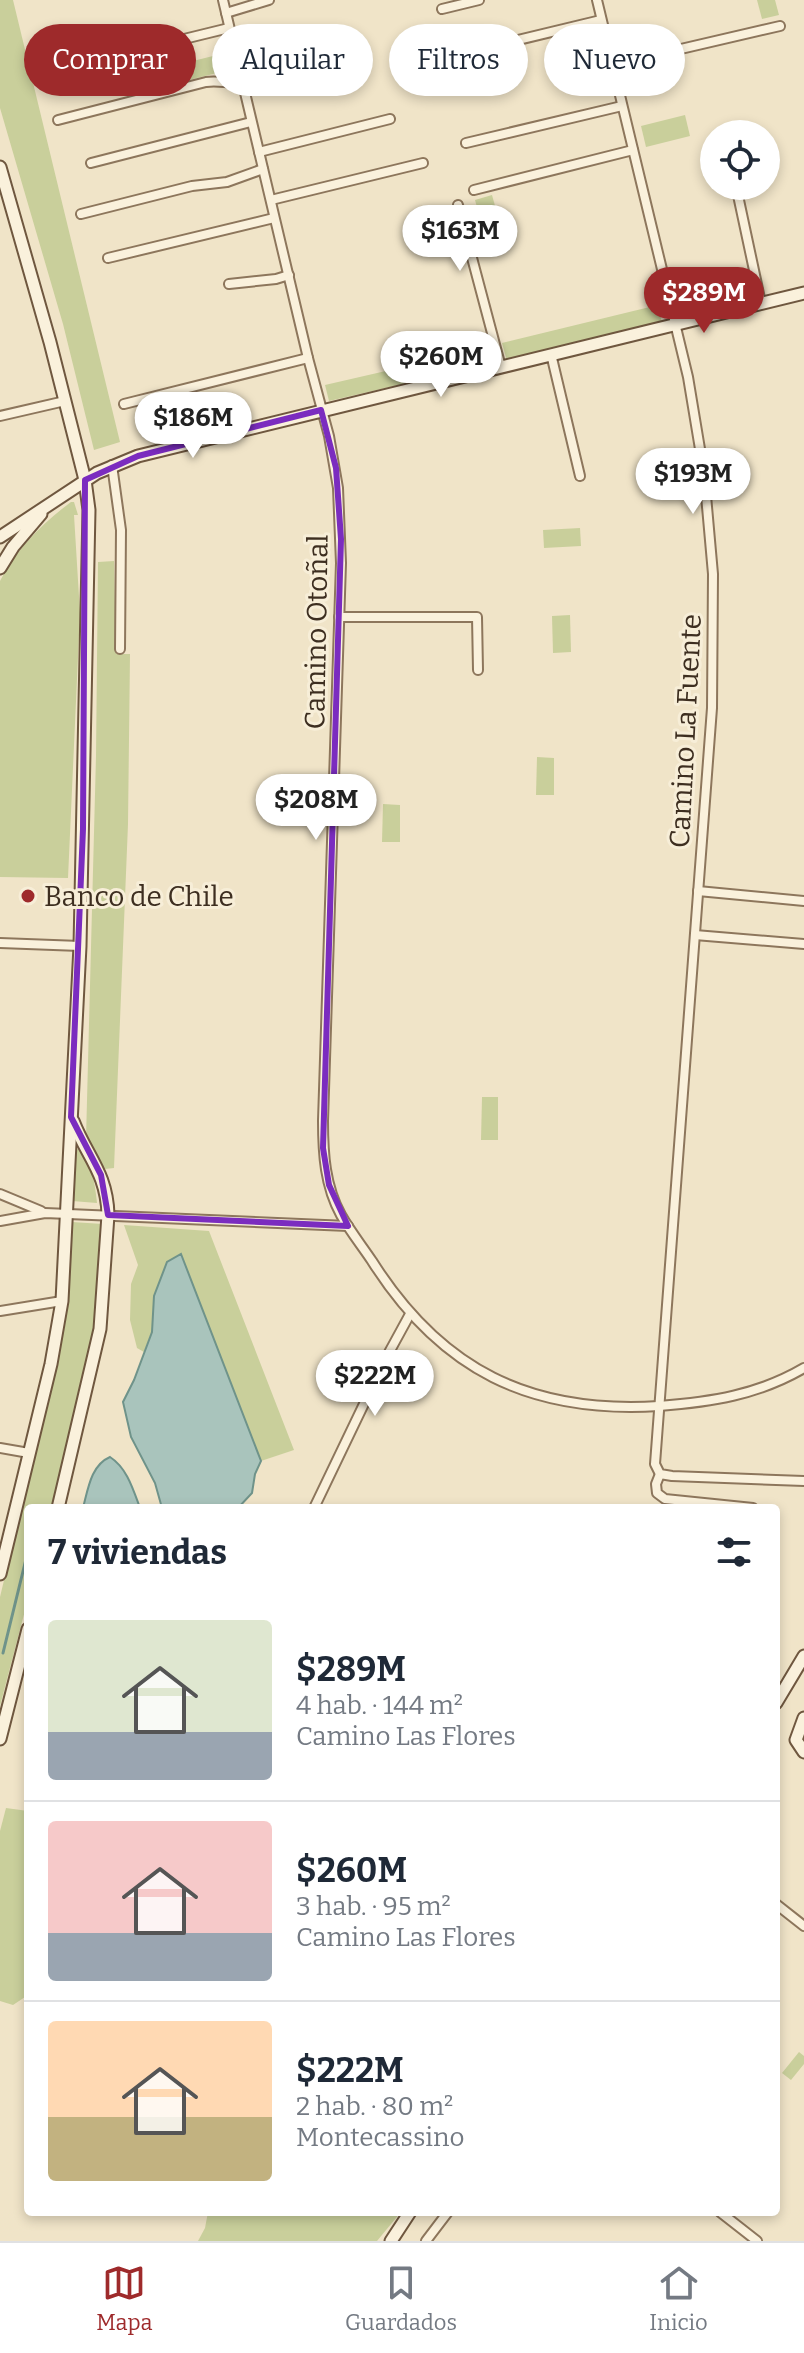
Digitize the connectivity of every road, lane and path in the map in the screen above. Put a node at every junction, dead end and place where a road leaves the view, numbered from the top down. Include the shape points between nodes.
1 (223, 0) edge
2 (269, 0) edge
3 (479, 0) edge
4 (597, 0) edge
5 (442, 9) dead end
6 (226, 13) junction
7 (601, 20) junction
8 (228, 24) edge
9 (602, 24) edge
10 (780, 26) dead end
11 (528, 38) edge
12 (685, 48) edge
13 (212, 81) edge
14 (245, 96) edge
15 (620, 96) edge
16 (622, 106) junction
17 (390, 119) dead end
18 (58, 120) dead end
19 (251, 122) junction
20 (466, 143) dead end
21 (633, 150) junction
22 (259, 152) junction
23 (91, 163) dead end
24 (423, 163) dead end
25 (0, 167) edge
26 (263, 169) junction
27 (474, 190) dead end
28 (271, 200) junction
29 (739, 200) edge
30 (458, 205) dead end
31 (81, 214) dead end
32 (274, 218) junction
33 (108, 258) dead end
34 (289, 275) junction
35 (229, 284) dead end
36 (804, 293) edge
37 (761, 303) junction
38 (675, 324) junction
39 (551, 354) junction
40 (308, 358) junction
41 (501, 367) junction
42 (65, 401) junction
43 (124, 404) dead end
44 (321, 410) junction
45 (0, 416) edge
46 (112, 465) junction
47 (580, 476) dead end
48 (85, 480) junction
49 (60, 497) junction
50 (0, 537) edge
51 (0, 568) edge
52 (339, 617) junction
53 (120, 649) dead end
54 (478, 670) dead end
55 (698, 891) junction
56 (804, 901) edge
57 (695, 935) junction
58 (0, 943) edge
59 (804, 944) edge
60 (80, 946) junction
61 (71, 1117) junction
62 (0, 1194) edge
63 (45, 1213) junction
64 (66, 1214) junction
65 (108, 1215) junction
66 (0, 1221) edge
67 (348, 1226) junction
68 (62, 1301) junction
69 (0, 1311) edge
70 (410, 1314) junction
71 (804, 1368) edge
72 (659, 1406) junction
73 (0, 1448) edge
74 (29, 1453) junction
75 (660, 1474) junction
76 (804, 1481) edge
77 (59, 1504) edge
78 (316, 1504) edge
79 (714, 1504) edge
80 (6, 1528) edge
81 (0, 1574) edge
82 (24, 1645) edge
83 (804, 1656) edge
84 (780, 1696) edge
85 (804, 1718) edge
86 (0, 1739) edge
87 (804, 1752) edge
88 (780, 1907) edge
89 (804, 1926) edge
90 (407, 2216) edge
91 (445, 2216) edge
92 (725, 2216) edge
93 (391, 2241) edge
94 (426, 2241) edge
95 (757, 2241) edge

1 - 6 street, Camino Otoñal
2 - 6 street
3 - 5 street
4 - 7 street, Camino La Fuente
6 - 8 street, Camino Otoñal
7 - 9 street, Camino La Fuente
7 - 11 street
10 - 12 street
13 - 18 street
14 - 19 street, Camino Otoñal
15 - 16 street, Camino La Fuente
16 - 20 street
16 - 21 street, Camino La Fuente
17 - 22 street
19 - 22 street, Camino Otoñal
19 - 23 street
21 - 27 street
21 - 38 street, Camino La Fuente
22 - 26 street, Camino Otoñal
24 - 28 street
25 - 42 street
26 - 28 street, Camino Otoñal
26 - 31 street
28 - 32 street, Camino Otoñal
29 - 37 street
30 - 41 street
32 - 33 street
32 - 34 street, Camino Otoñal
34 - 35 street
34 - 40 street, Camino Otoñal
36 - 37 street
37 - 38 street
38 - 39 street
38 - 55 street, Camino La Fuente via 701,450 713,574 712,708
39 - 41 street
39 - 47 street
40 - 43 street
40 - 44 street, Camino Otoñal
41 - 44 street
42 - 45 street
42 - 48 street
44 - 46 street
44 - 52 street, Camino Otoñal via 338,488
46 - 48 street
46 - 53 street via 121,530
48 - 49 street
48 - 60 street via 89,552
49 - 50 street
49 - 51 street via 23,533
52 - 54 street via 477,617
52 - 67 street, Camino Otoñal via 323,1148 329,1185
55 - 56 street
55 - 57 street, Camino La Fuente
57 - 59 street
57 - 72 street, Camino La Fuente
58 - 60 street
60 - 61 street
61 - 64 street
61 - 65 street via 101,1175
62 - 63 street
63 - 64 street
63 - 66 street
64 - 65 street
64 - 68 street
65 - 67 street
65 - 77 street via 100,1329
67 - 70 street, Camino Otoñal
68 - 69 street
68 - 74 street
70 - 72 street, Camino Otoñal via 462,1359 519,1388 585,1405
70 - 78 street
71 - 72 street, Camino Otoñal via 734,1397
72 - 75 street, Camino La Fuente via 655,1464
73 - 74 street
74 - 80 street
75 - 76 street
75 - 79 street, Camino La Fuente via 657,1493 665,1499
80 - 81 street
82 - 86 street
83 - 84 street
85 - 87 street via 796,1740
88 - 89 street
90 - 93 street
91 - 94 street
92 - 95 street

